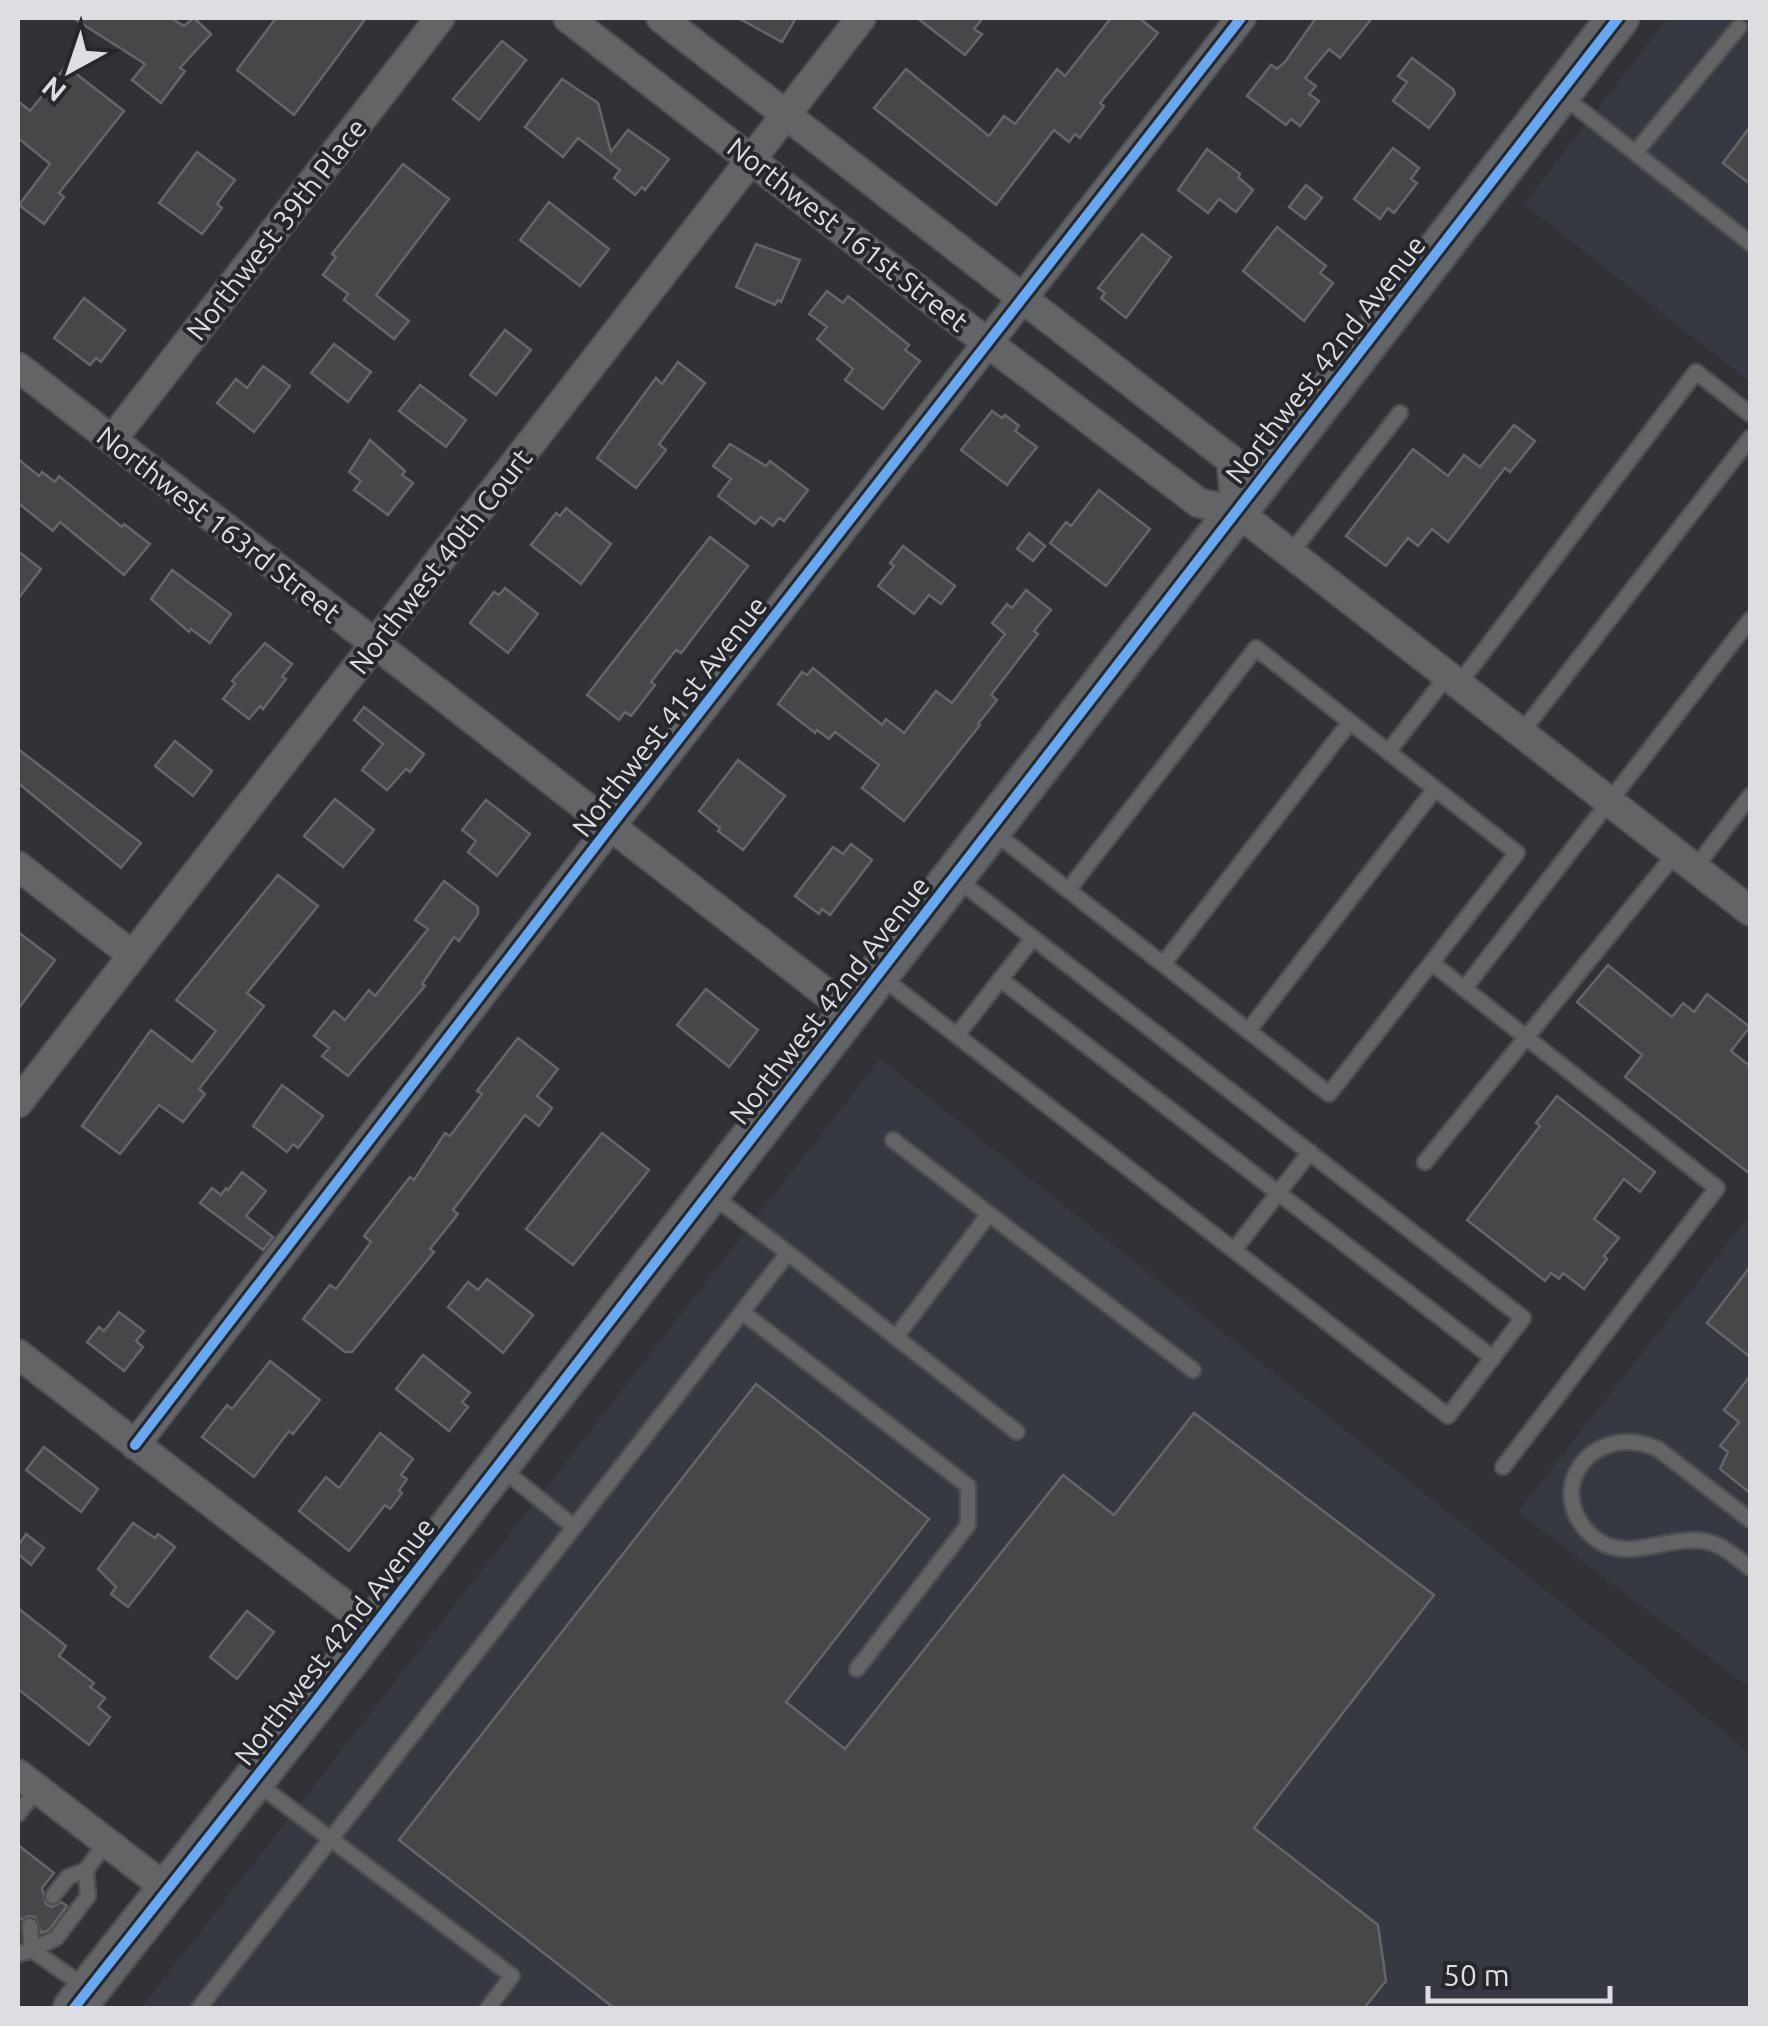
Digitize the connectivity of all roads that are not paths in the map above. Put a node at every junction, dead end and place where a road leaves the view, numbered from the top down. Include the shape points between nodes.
1 (440, 18) edge
2 (568, 18) edge
3 (661, 18) edge
4 (861, 18) edge
5 (1241, 18) edge
6 (1618, 18) edge
7 (1739, 26) dead end
8 (1559, 94) junction
9 (786, 115) junction
10 (1636, 153) junction
11 (752, 160) junction
12 (1750, 243) edge
13 (1023, 298) junction
14 (989, 342) junction
15 (18, 367) edge
16 (1400, 414) dead end
17 (1750, 414) edge
18 (1750, 438) edge
19 (112, 440) junction
20 (1236, 511) junction
21 (1290, 554) junction
22 (1750, 620) edge
23 (374, 644) junction
24 (1453, 681) junction
25 (1350, 722) junction
26 (1521, 733) junction
27 (1388, 752) junction
28 (1435, 789) junction
29 (1750, 796) edge
30 (1610, 802) junction
31 (610, 827) junction
32 (989, 828) junction
33 (1686, 860) junction
34 (18, 866) edge
35 (953, 876) junction
36 (1068, 890) junction
37 (1750, 910) edge
38 (1032, 938) junction
39 (132, 955) junction
40 (1432, 963) junction
41 (1163, 964) junction
42 (877, 974) junction
43 (1000, 979) junction
44 (1464, 988) junction
45 (849, 1011) junction
46 (1248, 1031) junction
47 (957, 1035) junction
48 (1526, 1038) junction
49 (18, 1102) edge
50 (893, 1140) dead end
51 (1310, 1152) junction
52 (1425, 1162) dead end
53 (1279, 1192) junction
54 (710, 1193) junction
55 (990, 1214) junction
56 (1234, 1250) junction
57 (788, 1253) junction
58 (742, 1312) junction
59 (896, 1337) junction
60 (18, 1354) edge
61 (1493, 1358) junction
62 (1193, 1370) dead end
63 (1017, 1432) dead end
64 (135, 1445) junction
65 (498, 1466) junction
66 (1503, 1467) dead end
67 (1750, 1520) edge
68 (574, 1528) junction
69 (1750, 1568) edge
70 (373, 1626) junction
71 (857, 1668) dead end
72 (254, 1781) junction
73 (27, 1782) edge
74 (18, 1814) edge
75 (332, 1838) junction
76 (106, 1842) junction
77 (86, 1870) junction
78 (167, 1890) junction
79 (53, 1896) dead end
80 (30, 1926) dead end
81 (25, 1952) edge
82 (81, 1999) edge
83 (198, 2008) edge
84 (488, 2008) edge

1 - 19 street, Northwest 39th Place
2 - 11 street, Northwest 161st Street
3 - 9 street, Northwest 161st Street
4 - 9 street, Northwest 40th Court
5 - 13 street, Northwest 41st Avenue
6 - 8 street, Northwest 42nd Avenue
7 - 10 lane
8 - 10 lane
8 - 20 street, Northwest 42nd Avenue
9 - 11 street, Northwest 40th Court
9 - 13 street, Northwest 161st Street
10 - 12 lane
11 - 14 street, Northwest 161st Street
11 - 23 street, Northwest 40th Court
13 - 14 street, Northwest 41st Avenue
13 - 20 street, Northwest 161st Street via 1231,460
14 - 20 street, Northwest 161st Street via 1200,502
14 - 31 street, Northwest 41st Avenue
15 - 19 street, Northwest 163rd Street
16 - 21 lane
17 - 24 lane via 1696,372
18 - 26 lane
19 - 23 street, Northwest 163rd Street
20 - 21 street
20 - 32 street, Northwest 42nd Avenue
21 - 24 street
22 - 30 lane
23 - 31 street, Northwest 163rd Street
23 - 39 street, Northwest 40th Court
24 - 26 street
24 - 27 lane
25 - 27 lane
25 - 36 lane via 1256,648
25 - 41 lane
26 - 30 street
27 - 28 lane
28 - 40 lane via 1517,853
28 - 46 lane
29 - 33 lane
30 - 33 street
30 - 44 lane
31 - 45 street, Northwest 163rd Street
31 - 64 street, Northwest 41st Avenue
32 - 35 street, Northwest 42nd Avenue
32 - 36 lane
33 - 37 street
33 - 48 lane
34 - 39 street
35 - 38 lane
35 - 42 street, Northwest 42nd Avenue
36 - 41 lane
38 - 43 lane
38 - 51 lane
39 - 49 street, Northwest 40th Court
40 - 44 lane
40 - 46 lane via 1329,1094
41 - 46 lane
42 - 45 street, Northwest 42nd Avenue
42 - 47 lane
43 - 47 lane
43 - 53 lane
44 - 48 lane
45 - 54 street, Northwest 42nd Avenue
47 - 56 lane
48 - 52 lane
48 - 66 lane via 1716,1188
50 - 55 lane
51 - 53 lane
51 - 61 lane via 1524,1318
53 - 56 lane
53 - 61 lane
54 - 57 lane
54 - 65 street, Northwest 42nd Avenue
55 - 59 lane
55 - 62 lane
56 - 61 lane via 1448,1416
57 - 58 lane
57 - 59 lane
58 - 68 lane
58 - 71 lane via 968,1486 968,1525
59 - 63 lane
60 - 64 street
64 - 70 street
65 - 68 lane
65 - 70 street, Northwest 42nd Avenue
67 - 69 lane via 1640,1441 1604,1444 1578,1470 1572,1488 1581,1523 1609,1547 1705,1541
68 - 75 lane
70 - 72 street, Northwest 42nd Avenue
72 - 75 lane
72 - 78 street, Northwest 42nd Avenue
73 - 74 lane
73 - 76 street
75 - 83 lane
75 - 84 lane via 512,1976
76 - 77 lane
76 - 78 street
77 - 79 lane
77 - 81 lane via 88,1896 56,1938
78 - 82 street, Northwest 42nd Avenue
80 - 81 lane
81 - 82 lane

